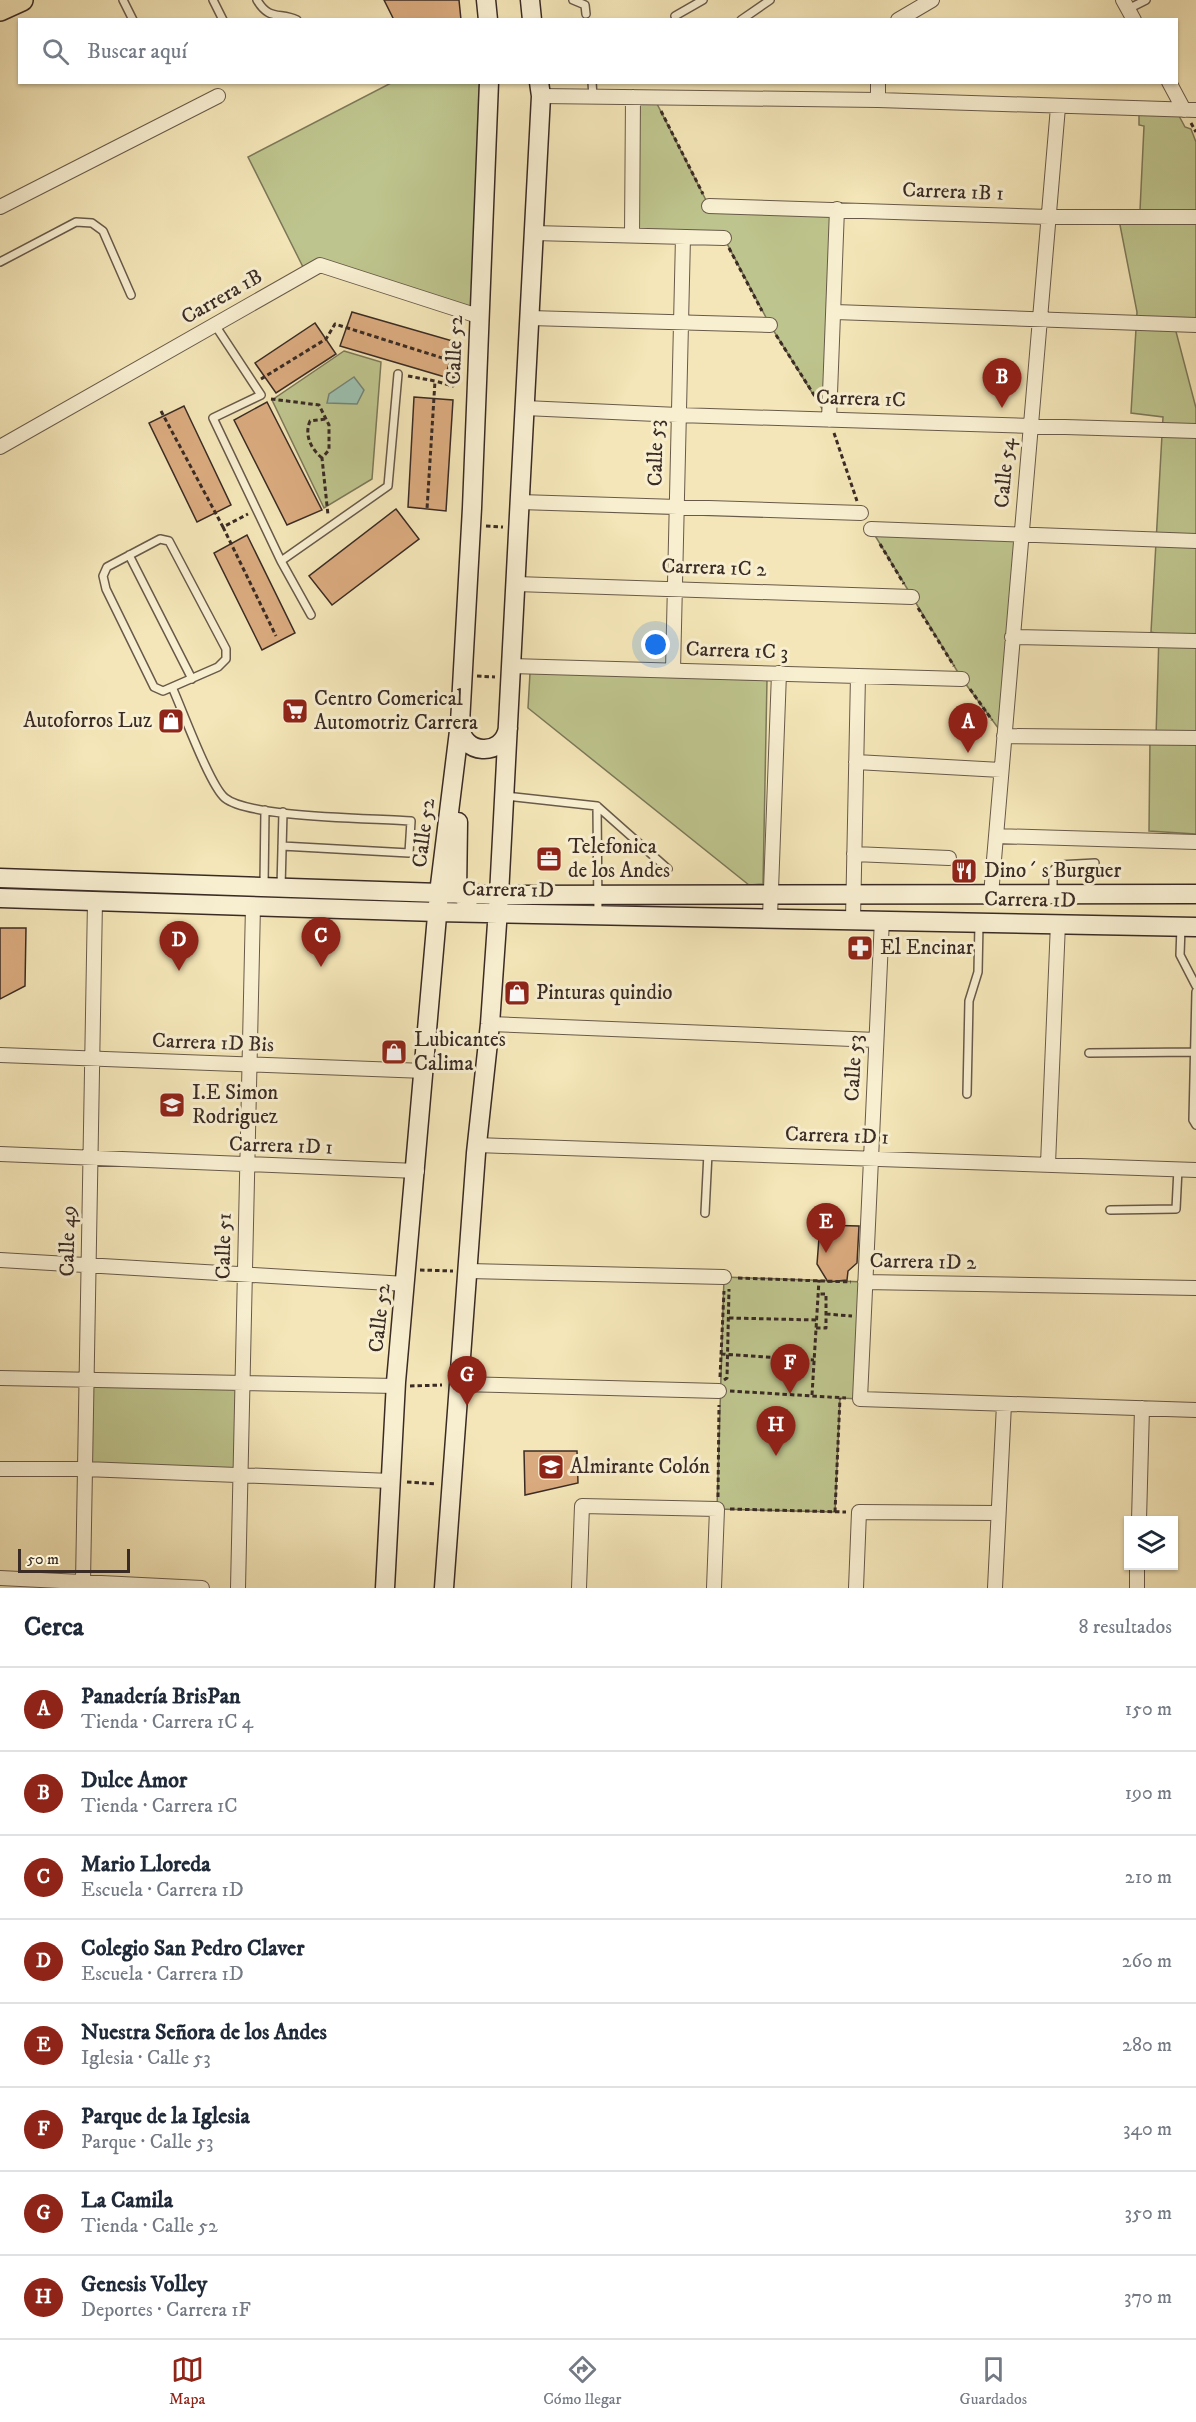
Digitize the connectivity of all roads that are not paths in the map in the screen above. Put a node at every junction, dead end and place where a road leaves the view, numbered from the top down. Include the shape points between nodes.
1 (22, 0) edge
2 (123, 0) edge
3 (213, 0) edge
4 (257, 0) edge
5 (486, 0) edge
6 (530, 0) edge
7 (573, 0) edge
8 (703, 0) edge
9 (770, 0) edge
10 (932, 0) edge
11 (1146, 0) edge
12 (1129, 9) edge
13 (0, 10) edge
14 (586, 14) dead end
15 (675, 16) dead end
16 (132, 18) edge
17 (222, 18) edge
18 (288, 18) edge
19 (488, 18) edge
20 (532, 18) edge
21 (744, 18) edge
22 (901, 18) edge
23 (489, 84) edge
24 (878, 84) edge
25 (1170, 84) edge
26 (540, 89) edge
27 (593, 90) edge
28 (218, 96) dead end
29 (633, 97) junction
30 (879, 100) junction
31 (1058, 107) junction
32 (1190, 110) edge
33 (709, 206) road end
34 (0, 207) edge
35 (837, 209) junction
36 (1049, 216) junction
37 (1196, 217) edge
38 (534, 232) junction
39 (632, 235) junction
40 (683, 237) junction
41 (724, 238) dead end
42 (0, 262) edge
43 (131, 295) dead end
44 (835, 312) junction
45 (478, 316) junction
46 (530, 318) junction
47 (1040, 318) junction
48 (681, 322) junction
49 (215, 325) junction
50 (770, 325) dead end
51 (1196, 325) edge
52 (398, 374) road end
53 (525, 408) junction
54 (678, 416) junction
55 (830, 420) junction
56 (1030, 427) junction
57 (1196, 431) edge
58 (0, 447) edge
59 (520, 502) junction
60 (676, 508) junction
61 (861, 513) road end
62 (871, 529) road end
63 (1020, 536) junction
64 (1196, 541) edge
65 (129, 555) junction
66 (281, 561) junction
67 (516, 584) junction
68 (674, 587) junction
69 (912, 597) road end
70 (311, 615) dead end
71 (1012, 637) junction
72 (1196, 641) edge
73 (673, 670) junction
74 (511, 671) junction
75 (779, 673) junction
76 (858, 676) junction
77 (192, 679) junction
78 (962, 679) road end
79 (172, 687) junction
80 (460, 723) junction
81 (509, 725) junction
82 (1004, 736) junction
83 (1196, 738) edge
84 (458, 748) junction
85 (856, 762) junction
86 (1001, 770) junction
87 (503, 796) junction
88 (597, 806) junction
89 (265, 810) junction
90 (283, 812) junction
91 (996, 836) junction
92 (1196, 842) edge
93 (282, 846) junction
94 (854, 854) junction
95 (949, 858) dead end
96 (1095, 863) dead end
97 (668, 868) dead end
98 (0, 878) edge
99 (273, 887) junction
100 (439, 893) junction
101 (458, 893) junction
102 (852, 894) junction
103 (1054, 894) junction
104 (1196, 894) edge
105 (598, 895) junction
106 (771, 895) junction
107 (991, 895) junction
108 (0, 898) edge
109 (95, 902) junction
110 (498, 904) junction
111 (253, 906) junction
112 (437, 912) junction
113 (598, 914) junction
114 (770, 917) junction
115 (853, 919) junction
116 (882, 919) junction
117 (979, 921) junction
118 (1058, 923) junction
119 (1188, 926) edge
120 (1196, 986) edge
121 (1196, 992) edge
122 (490, 1024) junction
123 (1195, 1039) edge
124 (876, 1040) junction
125 (1195, 1052) edge
126 (1089, 1053) dead end
127 (0, 1055) edge
128 (92, 1060) junction
129 (249, 1066) junction
130 (425, 1071) junction
131 (967, 1094) dead end
132 (1196, 1125) edge
133 (477, 1145) junction
134 (708, 1153) junction
135 (0, 1154) edge
136 (871, 1158) junction
137 (90, 1159) junction
138 (1048, 1164) junction
139 (247, 1166) junction
140 (1179, 1169) junction
141 (1196, 1170) edge
142 (417, 1171) junction
143 (1110, 1210) dead end
144 (705, 1213) dead end
145 (0, 1260) edge
146 (88, 1267) junction
147 (469, 1271) junction
148 (245, 1276) junction
149 (407, 1277) junction
150 (727, 1280) road end
151 (865, 1282) junction
152 (1196, 1288) edge
153 (0, 1378) edge
154 (86, 1380) junction
155 (242, 1383) junction
156 (460, 1384) junction
157 (396, 1386) junction
158 (720, 1387) road end
159 (1004, 1404) junction
160 (1142, 1408) junction
161 (1196, 1410) edge
162 (0, 1469) edge
163 (85, 1469) junction
164 (240, 1478) junction
165 (391, 1481) junction
166 (998, 1513) junction
167 (1139, 1516) edge
168 (1137, 1570) edge
169 (0, 1578) edge
170 (82, 1582) junction
171 (56, 1585) edge
172 (163, 1587) edge
173 (202, 1588) edge
174 (238, 1588) edge
175 (385, 1588) edge
176 (444, 1588) edge
177 (579, 1588) edge
178 (714, 1588) edge
179 (856, 1588) edge
180 (995, 1588) edge
181 (1137, 1588) edge

1 - 13 main road
2 - 16 lane
3 - 17 lane
4 - 18 lane via 263,10
5 - 19 main road
6 - 20 main road
7 - 14 lane via 585,5
8 - 15 lane
9 - 21 lane
10 - 22 street
11 - 12 lane
23 - 45 main road, Calle 52
24 - 30 street
25 - 32 street
26 - 27 street
26 - 38 main road
27 - 29 street
28 - 34 street
29 - 30 street
29 - 39 street
30 - 31 street
31 - 32 street
31 - 36 street, Calle 54
33 - 35 street, Carrera 1B 1
35 - 36 street, Carrera 1B 1
35 - 44 street
36 - 37 street, Carrera 1B 1
36 - 47 street, Calle 54
38 - 39 street
38 - 46 main road
39 - 40 street
40 - 41 street
40 - 48 street, Calle 53
42 - 43 lane via 76,222 92,222 103,231
44 - 47 street
44 - 55 street
45 - 49 street, Carrera 1B via 320,266
45 - 80 main road, Calle 52
46 - 48 street
46 - 53 main road
47 - 51 street
47 - 56 street, Calle 54
48 - 50 street
48 - 54 street, Calle 53
49 - 58 street, Carrera 1B
49 - 66 lane via 261,395 213,418
52 - 66 lane via 388,486
53 - 54 street, Carrera 1C
53 - 59 main road
54 - 55 street, Carrera 1C
54 - 60 street, Calle 53
55 - 56 street, Carrera 1C
56 - 57 street, Carrera 1C
56 - 63 street, Calle 54
59 - 60 street
59 - 67 main road
60 - 61 street
60 - 68 street, Calle 53
62 - 63 street
63 - 64 street
63 - 71 street, Calle 54
65 - 77 lane
65 - 77 lane via 160,539 170,541 226,649 226,658 218,667
65 - 79 lane via 107,567 103,576 106,588 154,687 163,691
66 - 70 lane
67 - 68 street, Carrera 1C 2
67 - 74 main road
68 - 69 street, Carrera 1C 2
68 - 73 street, Calle 53
71 - 72 street
71 - 82 street, Calle 54
73 - 74 street, Carrera 1C 3
73 - 75 street, Carrera 1C 3
74 - 81 main road
75 - 76 street, Carrera 1C 3
75 - 106 street
76 - 78 street, Carrera 1C 3
76 - 85 street
77 - 79 lane
79 - 89 lane via 214,783 225,798 239,806
80 - 81 main road via 462,737 473,747 487,750 505,739
80 - 84 main road, Calle 52
81 - 87 main road
82 - 83 street
82 - 86 street, Calle 54
84 - 100 main road, Calle 52
84 - 101 main road
85 - 86 street
85 - 94 street
86 - 91 street, Calle 54
87 - 88 lane
87 - 110 main road
88 - 97 lane
88 - 105 lane
89 - 90 lane
89 - 99 lane
90 - 93 lane
90 - 93 lane via 411,821 409,853
91 - 92 street
91 - 107 street, Calle 54
93 - 99 lane
94 - 95 street
94 - 102 street
96 - 103 lane via 1058,865 1053,871
98 - 99 main road, Carrera 1D
99 - 100 main road, Carrera 1D
100 - 101 main road, Carrera 1D
100 - 112 main road, Calle 52
101 - 110 main road
102 - 106 main road, Carrera 1D
102 - 107 main road, Carrera 1D
102 - 115 street
103 - 104 main road, Carrera 1D
103 - 107 main road, Carrera 1D
105 - 106 main road, Carrera 1D
105 - 110 main road, Carrera 1D
105 - 113 lane
106 - 114 street
108 - 109 main road, Carrera 1D
109 - 111 main road, Carrera 1D
109 - 128 street, Calle 49
110 - 112 main road, Carrera 1D
110 - 113 main road, Carrera 1D
110 - 122 main road
111 - 112 main road, Carrera 1D
111 - 129 street, Calle 51
112 - 130 main road, Calle 52
113 - 114 main road, Carrera 1D
114 - 115 main road, Carrera 1D
115 - 116 main road, Carrera 1D
116 - 117 main road, Carrera 1D
116 - 124 street, Calle 53
117 - 118 main road, Carrera 1D
117 - 131 lane via 978,972 969,1000
118 - 119 main road, Carrera 1D
118 - 138 street
119 - 120 lane via 1180,955
121 - 123 lane
122 - 124 street
122 - 133 main road
123 - 125 lane
124 - 136 street, Calle 53
125 - 126 lane
125 - 132 lane
127 - 128 street, Carrera 1D Bis
128 - 129 street, Carrera 1D Bis
128 - 137 street, Calle 49
129 - 130 street, Carrera 1D Bis
129 - 139 street, Calle 51
130 - 142 main road, Calle 52
133 - 134 street, Carrera 1D 1
133 - 147 main road
134 - 136 street, Carrera 1D 1
134 - 144 lane
135 - 137 street, Carrera 1D 1
136 - 138 street, Carrera 1D 1
136 - 151 street, Calle 53
137 - 139 street, Carrera 1D 1
137 - 146 street, Calle 49
138 - 140 street, Carrera 1D 1
139 - 142 street, Carrera 1D 1
139 - 148 street, Calle 51
140 - 141 street, Carrera 1D 1
140 - 143 lane via 1176,1209
142 - 149 main road, Calle 52
145 - 146 street
146 - 148 street
146 - 154 street, Calle 49
147 - 150 street
147 - 156 main road
148 - 149 street
148 - 155 street, Calle 51
149 - 157 main road, Calle 52
151 - 152 street, Carrera 1D 2
151 - 159 street, Calle 53 via 860,1399
153 - 154 street
154 - 155 street
154 - 163 street, Calle 49
155 - 157 street
155 - 164 street, Calle 51
156 - 158 street
156 - 176 main road
157 - 165 main road, Calle 52
159 - 160 street
159 - 166 street
160 - 161 street
160 - 167 street
162 - 163 street
163 - 164 street
163 - 170 street, Calle 49
164 - 165 street
164 - 174 street, Calle 51
165 - 175 main road, Calle 52
166 - 179 street via 859,1512
166 - 180 street
168 - 181 street
169 - 171 street
170 - 171 street
170 - 172 street
172 - 173 street
177 - 178 street via 582,1506 717,1509

